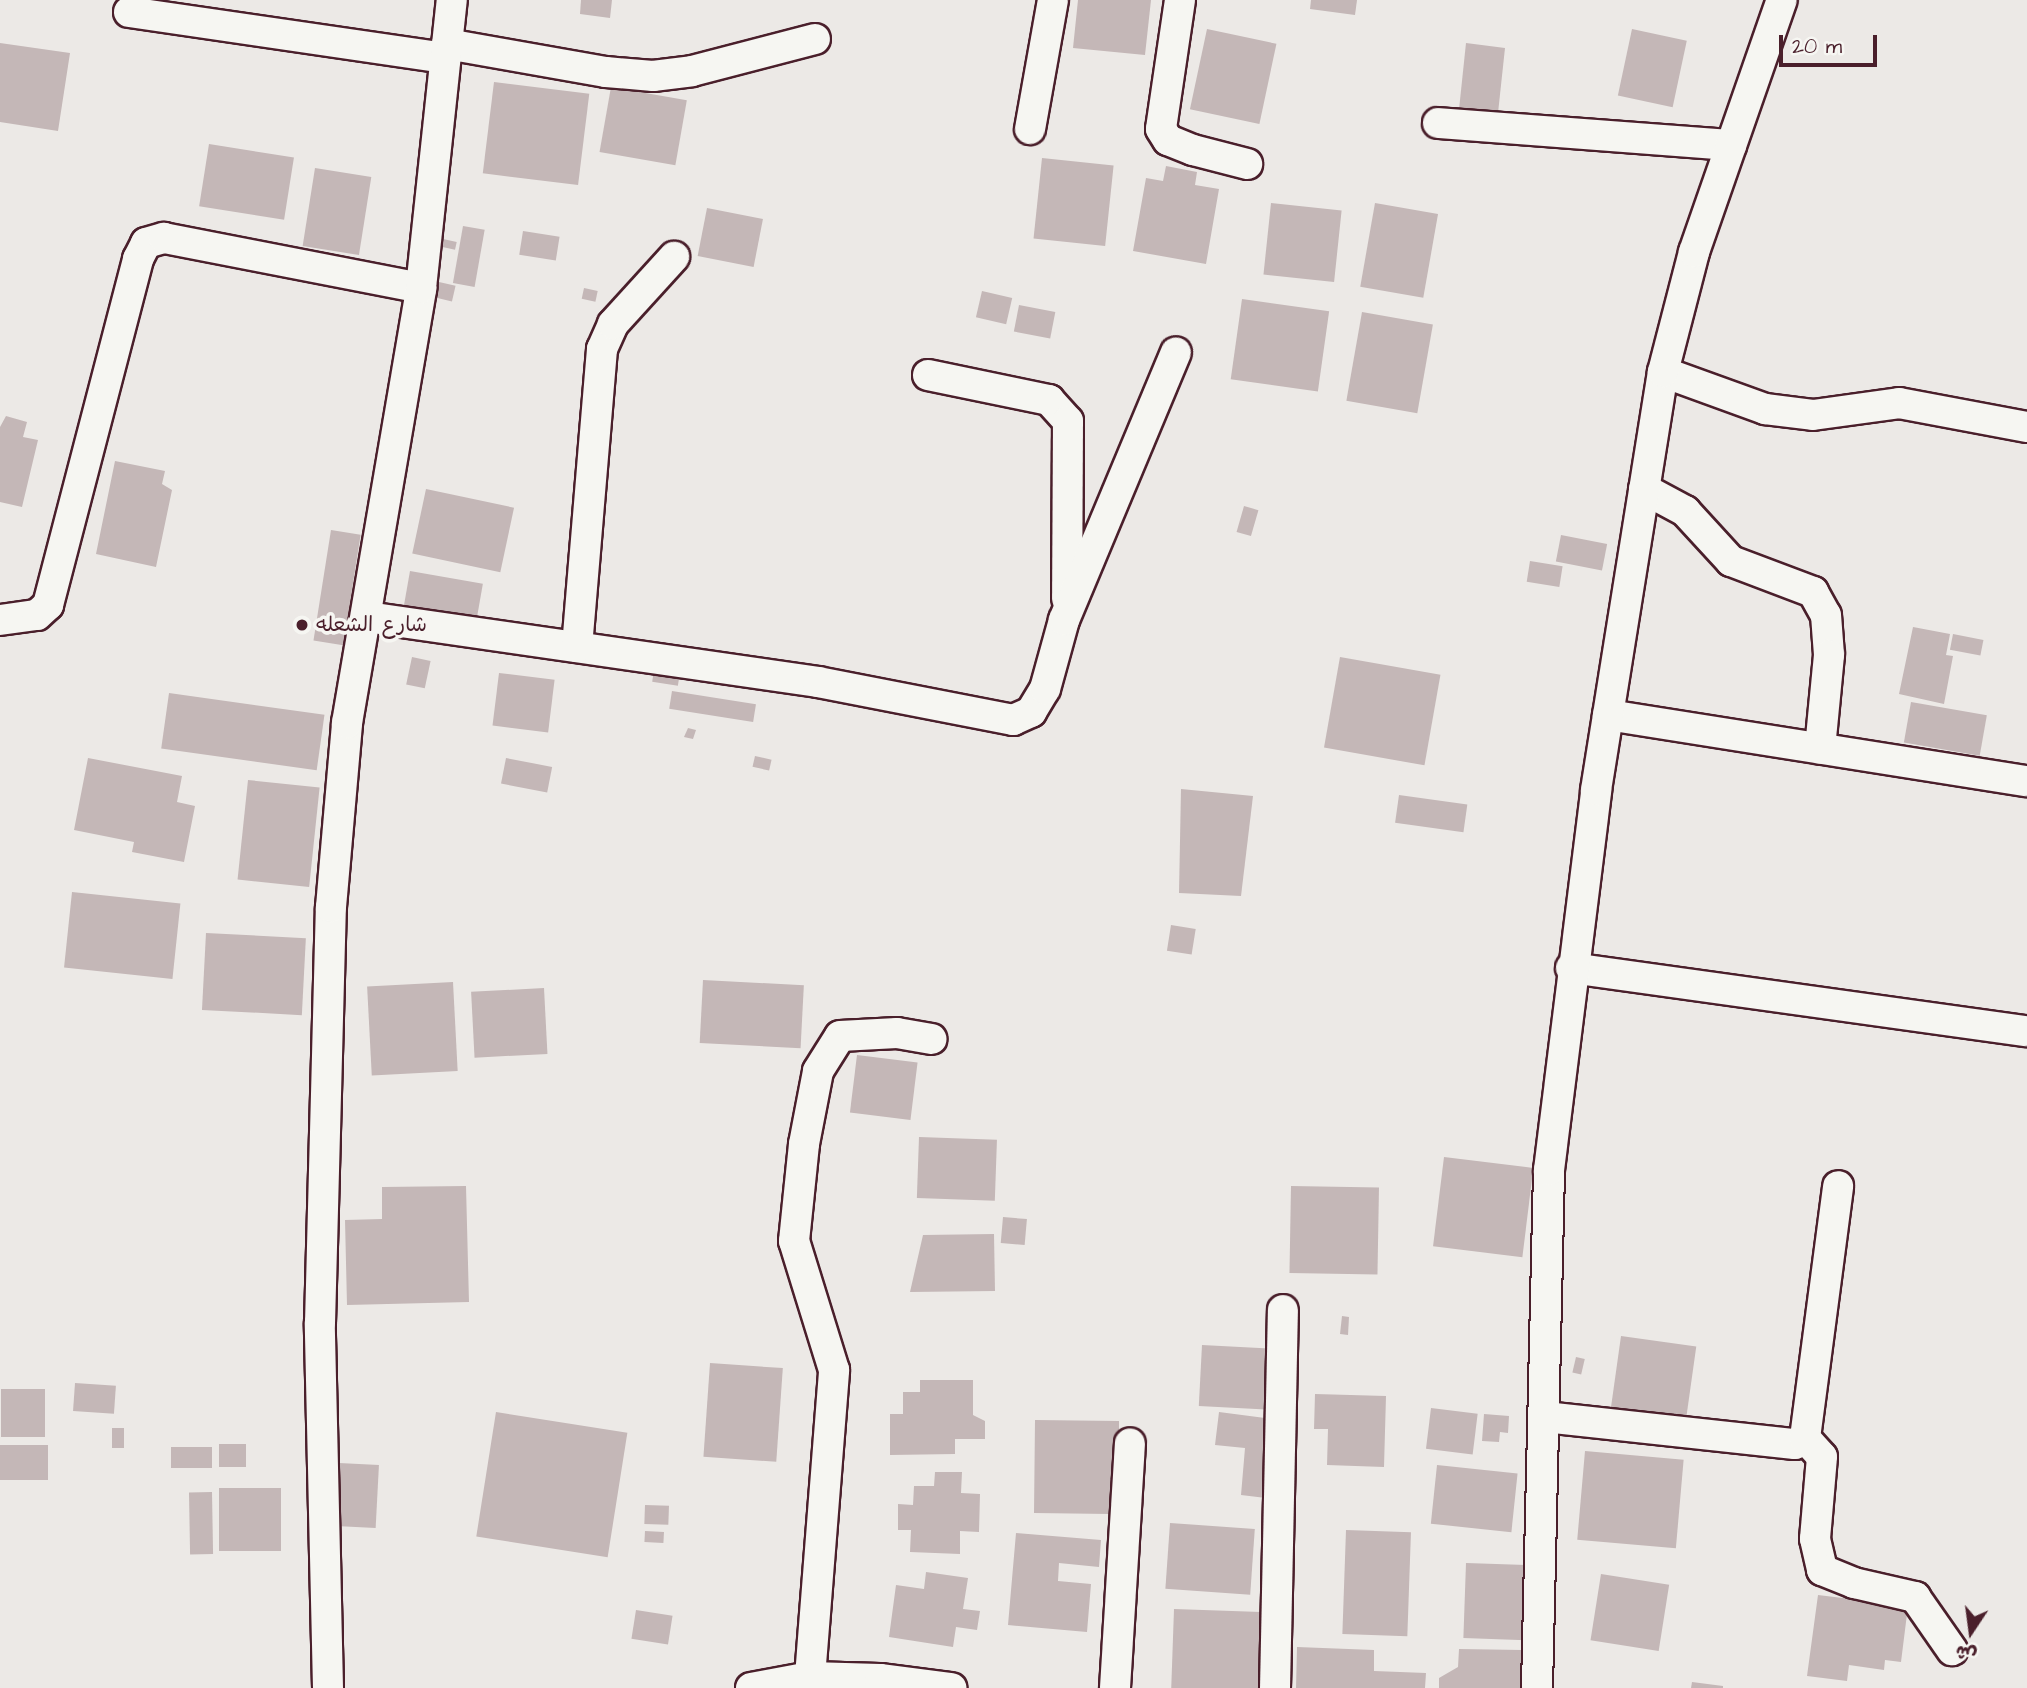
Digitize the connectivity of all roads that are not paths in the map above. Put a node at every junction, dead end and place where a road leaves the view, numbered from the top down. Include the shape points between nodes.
1 (452, 0) edge
2 (1053, 0) edge
3 (1180, 0) edge
4 (1782, 0) edge
5 (129, 12) dead end
6 (815, 40) dead end
7 (447, 51) junction
8 (1438, 123) dead end
9 (1030, 129) dead end
10 (1731, 145) junction
11 (1247, 164) dead end
12 (674, 257) dead end
13 (421, 288) junction
14 (1176, 352) dead end
15 (1663, 373) junction
16 (928, 375) dead end
17 (2027, 427) edge
18 (1644, 489) junction
19 (1067, 614) junction
20 (367, 617) junction
21 (0, 620) edge
22 (577, 647) junction
23 (1608, 715) junction
24 (1820, 749) junction
25 (2027, 781) edge
26 (1571, 968) junction
27 (2027, 1031) edge
28 (931, 1039) dead end
29 (1838, 1186) dead end
30 (1283, 1310) dead end
31 (1545, 1417) junction
32 (1805, 1438) junction
33 (1130, 1443) dead end
34 (1952, 1650) dead end
35 (810, 1677) junction
36 (849, 1683) edge
37 (328, 1688) edge
38 (751, 1688) edge
39 (951, 1688) edge
40 (1115, 1688) edge
41 (1275, 1688) edge
42 (1537, 1688) edge

1 - 7 street
2 - 9 street
3 - 11 street via 1161,129 1168,139 1193,150
4 - 10 street
5 - 7 street
6 - 7 street via 692,71 653,76
7 - 13 street
8 - 10 street
10 - 15 street via 1694,252
12 - 22 street via 613,324 602,349
13 - 20 street
13 - 21 street via 163,238 146,243 138,259 48,605 37,615
14 - 19 street
15 - 17 street via 1765,409 1813,415 1899,404
15 - 18 street
16 - 19 street via 1049,400 1068,421
18 - 23 street
18 - 24 street via 1685,511 1731,561 1813,592 1826,615 1829,655
19 - 22 street via 1045,689 1031,712 1013,720 818,682
20 - 22 street
20 - 37 street via 347,723 326,999 320,1323
23 - 24 street
23 - 26 street
24 - 25 street
26 - 27 street
26 - 31 street via 1549,1170
28 - 35 street via 897,1033 840,1036 818,1070 804,1144 794,1241 834,1370
29 - 32 street
30 - 41 street
31 - 32 street via 1795,1444
31 - 42 street
32 - 34 street via 1822,1457 1815,1539 1822,1570 1854,1583 1915,1597
33 - 40 street
35 - 36 street
35 - 38 street
36 - 39 street

